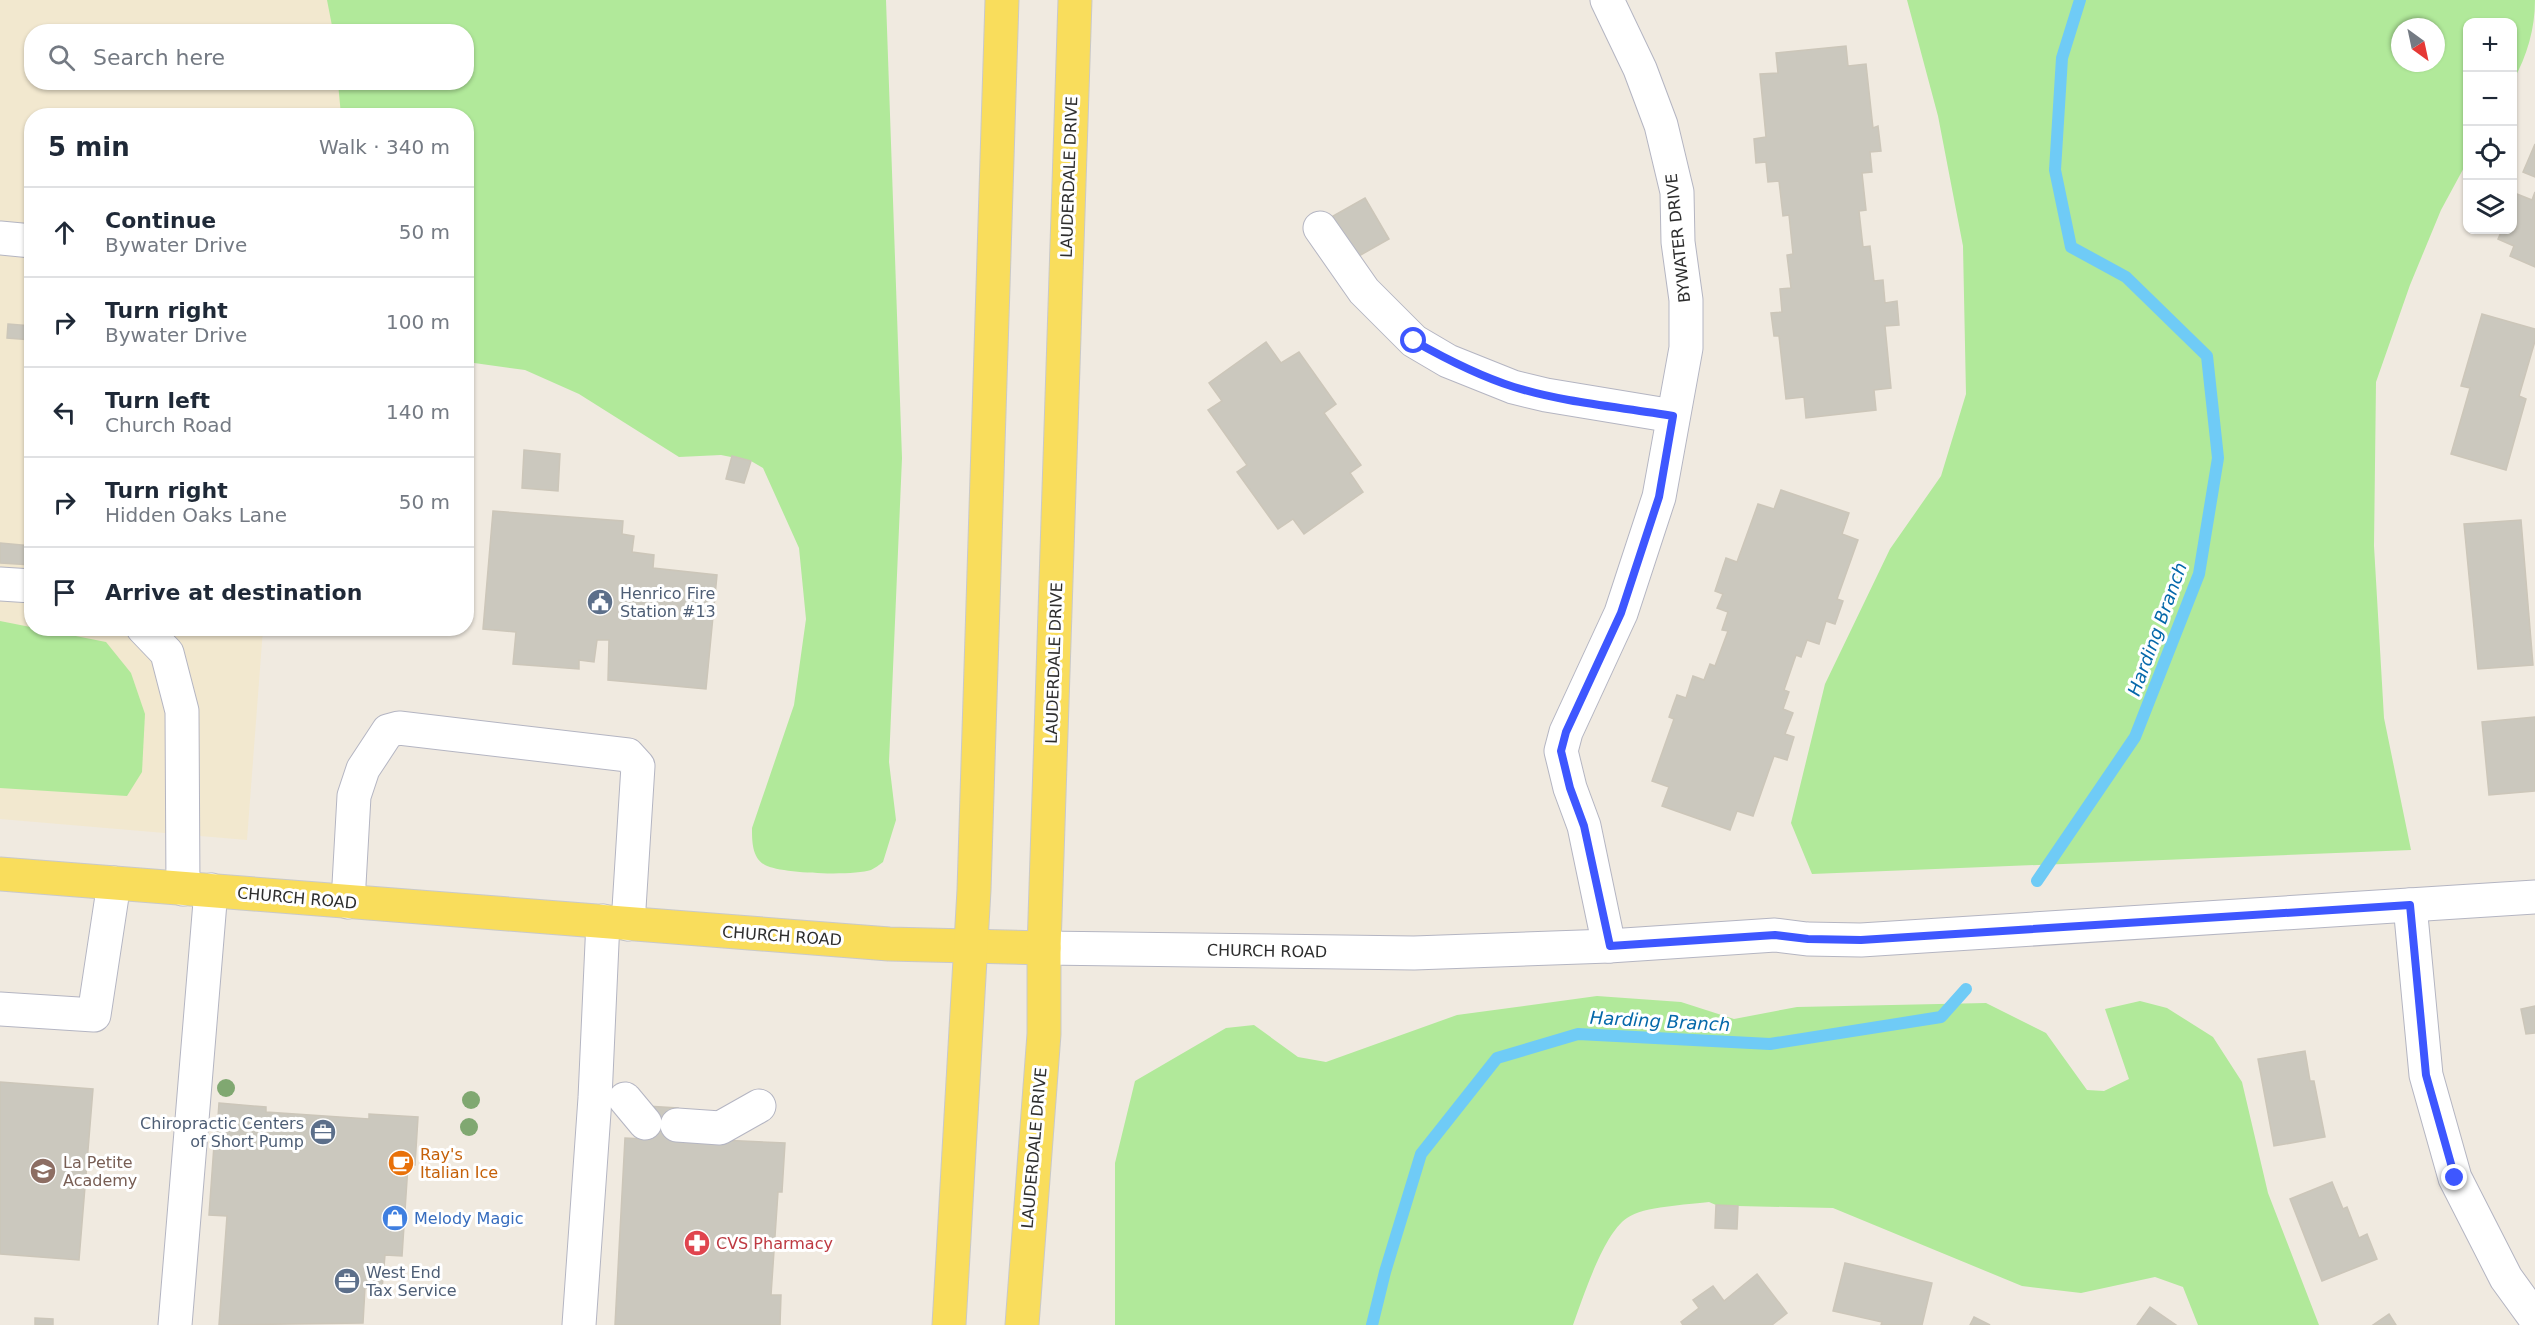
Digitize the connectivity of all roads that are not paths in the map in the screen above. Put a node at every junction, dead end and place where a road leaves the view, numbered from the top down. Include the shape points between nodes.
1 (1002, 0) edge
2 (1075, 0) edge
3 (1607, 0) edge
4 (1320, 228) dead end
5 (0, 238) edge
6 (24, 240) edge
7 (1673, 416) junction
8 (0, 584) edge
9 (24, 586) edge
10 (171, 641) edge
11 (0, 874) edge
12 (114, 883) junction
13 (197, 890) junction
14 (2535, 897) edge
15 (348, 902) junction
16 (2410, 905) junction
17 (615, 922) junction
18 (1610, 946) junction
19 (972, 947) junction
20 (1044, 948) junction
21 (0, 1009) edge
22 (625, 1099) dead end
23 (759, 1106) dead end
24 (645, 1124) dead end
25 (677, 1125) dead end
26 (2535, 1317) edge
27 (176, 1325) edge
28 (579, 1325) edge
29 (949, 1325) edge
30 (1022, 1325) edge

1 - 19 main road
2 - 20 main road, LAUDERDALE DRIVE
3 - 7 street, BYWATER DRIVE via 1661,125 1677,192 1686,348
4 - 7 street via 1364,291 1414,341 1448,361 1513,387
5 - 6 street
7 - 18 street, BYWATER DRIVE via 1659,497 1621,613 1561,751 1584,826
8 - 9 street
10 - 13 street via 182,711
11 - 12 main road, CHURCH ROAD
12 - 13 main road, CHURCH ROAD
12 - 21 street via 94,1015
13 - 15 main road, CHURCH ROAD
13 - 27 street
14 - 16 street, CHURCH ROAD
15 - 17 main road, CHURCH ROAD
15 - 17 street via 354,796 363,769 388,731 399,728 628,755 634,759 638,766
16 - 18 street, CHURCH ROAD via 1861,940 1775,935
16 - 26 street via 2426,1075 2455,1178 2506,1278
17 - 19 main road, CHURCH ROAD
17 - 28 street via 595,1098
18 - 20 street, CHURCH ROAD via 1413,953
19 - 20 main road, CHURCH ROAD
19 - 29 main road
20 - 30 main road, LAUDERDALE DRIVE via 1044,1035
22 - 24 street
23 - 25 street via 720,1128

